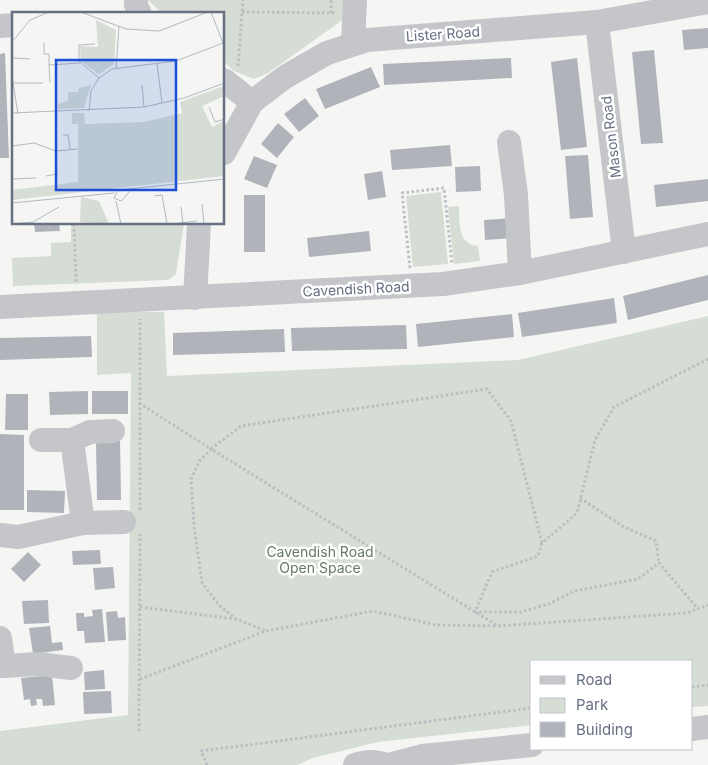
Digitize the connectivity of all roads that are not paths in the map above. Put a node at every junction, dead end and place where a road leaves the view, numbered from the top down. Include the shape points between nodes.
1 (136, 0) edge
2 (708, 2) edge
3 (354, 7) edge
4 (139, 12) edge
5 (597, 22) junction
6 (353, 44) junction
7 (237, 91) edge
8 (509, 142) dead end
9 (225, 148) edge
10 (199, 225) edge
11 (708, 234) edge
12 (624, 252) junction
13 (520, 273) junction
14 (195, 298) junction
15 (0, 307) edge
16 (113, 431) dead end
17 (41, 440) dead end
18 (72, 440) junction
19 (124, 522) dead end
20 (83, 523) junction
21 (0, 535) edge
22 (0, 638) edge
23 (2, 666) edge
24 (71, 668) dead end
25 (708, 727) edge
26 (693, 729) edge
27 (530, 745) edge
28 (445, 759) edge
29 (355, 765) edge
30 (387, 765) edge

1 - 4 street
2 - 5 street, Lister Road
3 - 6 street
5 - 6 street, Lister Road via 368,40
5 - 12 street, Mason Road
6 - 7 street, Lister Road via 328,53 285,77
7 - 9 street, Lister Road
8 - 13 street via 516,195
10 - 14 street
11 - 12 street, Cavendish Road
12 - 13 street, Cavendish Road
13 - 14 street, Cavendish Road via 412,286
14 - 15 street, Cavendish Road
16 - 18 street via 90,432
17 - 18 street
18 - 20 street
19 - 20 street
20 - 21 street via 18,537
22 - 23 street
23 - 24 street via 38,664
25 - 26 street
27 - 28 street
28 - 30 street via 422,756
29 - 30 street via 365,762

